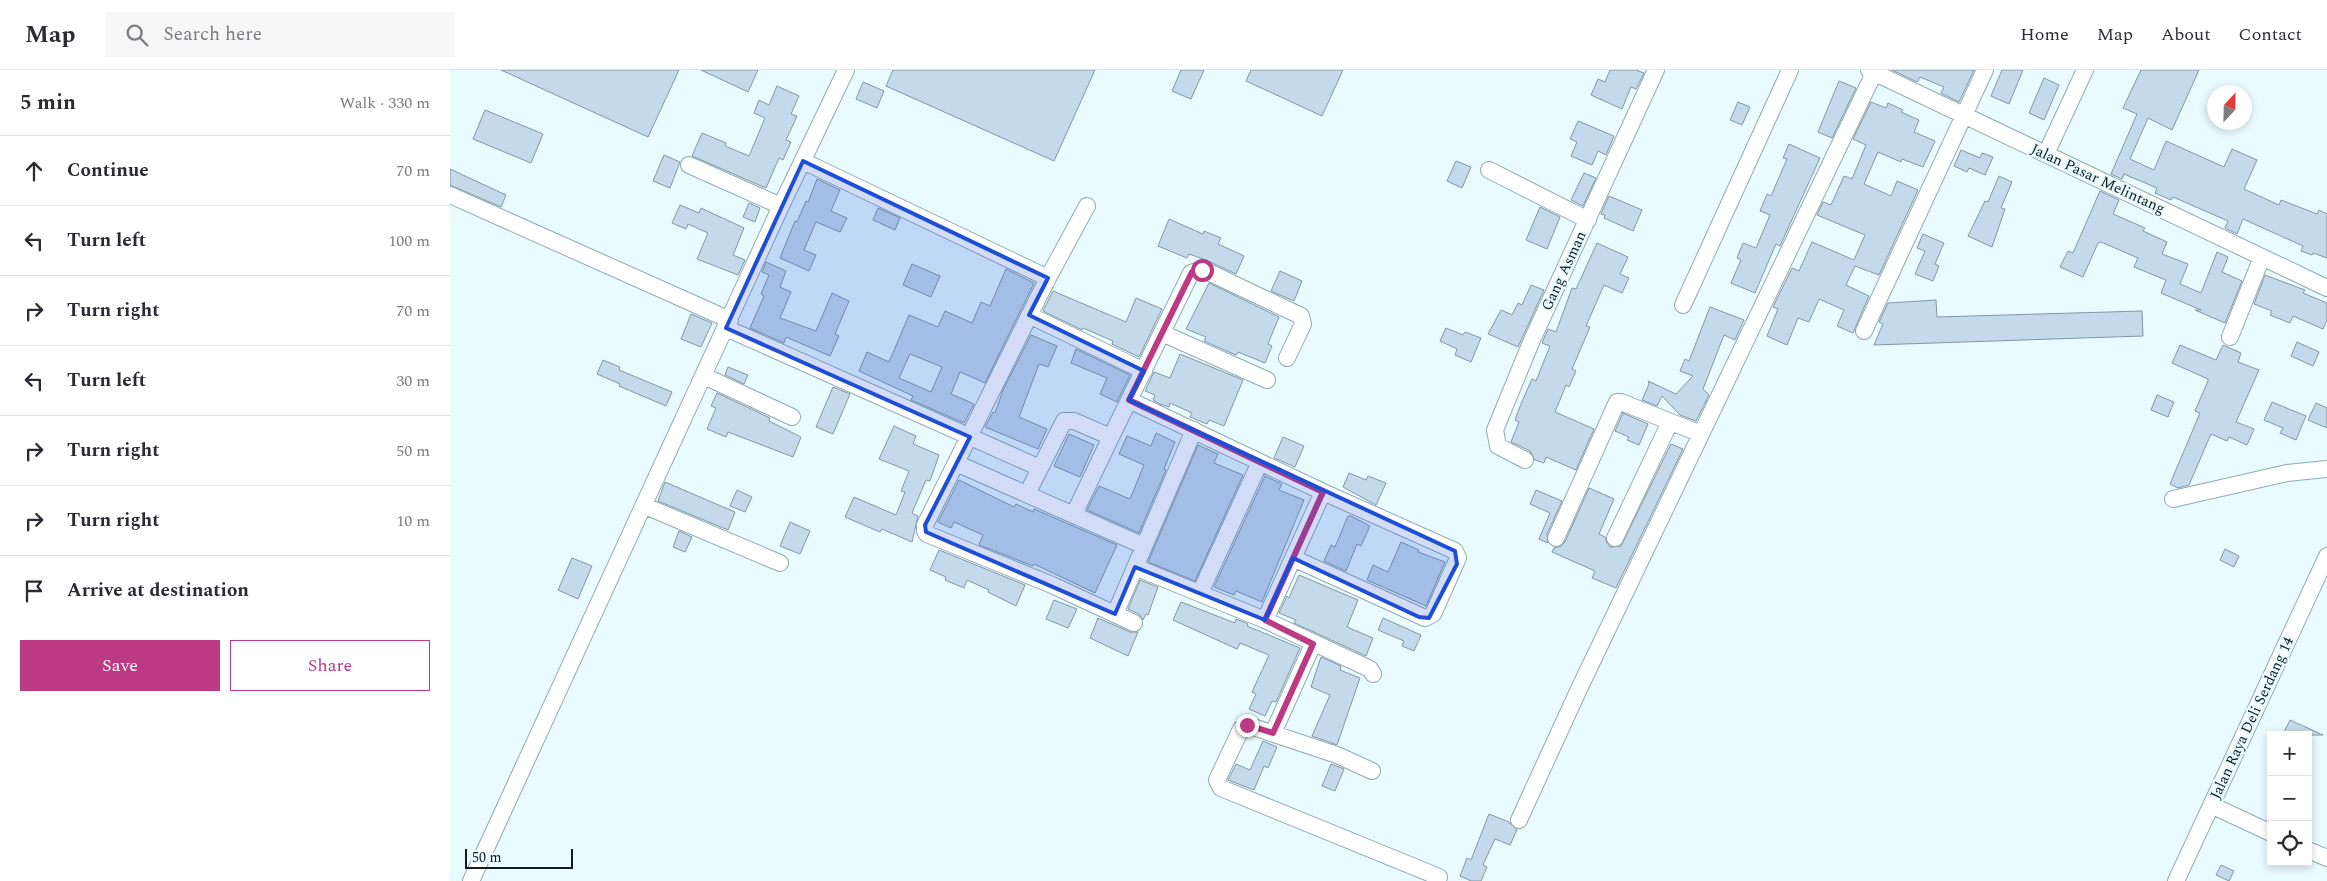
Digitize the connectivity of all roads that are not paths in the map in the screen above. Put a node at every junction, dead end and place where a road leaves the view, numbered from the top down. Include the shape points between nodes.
1 (846, 70) edge
2 (1656, 70) edge
3 (1790, 70) edge
4 (1985, 70) edge
5 (2085, 70) edge
6 (1872, 71) edge
7 (1964, 115) junction
8 (2046, 154) junction
9 (803, 161) junction
10 (689, 165) dead end
11 (1489, 170) dead end
12 (450, 195) edge
13 (781, 206) junction
14 (1087, 206) dead end
15 (1588, 220) junction
16 (2262, 256) junction
17 (1048, 278) junction
18 (2327, 288) edge
19 (1684, 305) dead end
20 (1029, 315) junction
21 (728, 324) junction
22 (1864, 331) dead end
23 (1162, 334) junction
24 (2230, 337) dead end
25 (1287, 358) dead end
26 (1144, 371) junction
27 (704, 376) junction
28 (1267, 380) dead end
29 (1129, 400) junction
30 (792, 417) dead end
31 (1670, 422) junction
32 (1194, 430) junction
33 (1701, 434) junction
34 (970, 437) junction
35 (1111, 437) junction
36 (1525, 460) dead end
37 (1260, 462) junction
38 (956, 464) junction
39 (1040, 468) junction
40 (2327, 469) edge
41 (1323, 492) junction
42 (1027, 494) junction
43 (2173, 498) dead end
44 (645, 506) junction
45 (1074, 514) junction
46 (1556, 538) dead end
47 (1615, 538) dead end
48 (1144, 546) junction
49 (2327, 556) edge
50 (1293, 558) junction
51 (780, 563) dead end
52 (1135, 567) junction
53 (1200, 594) junction
54 (1115, 614) junction
55 (1265, 620) junction
56 (1134, 623) dead end
57 (1313, 644) junction
58 (1373, 674) dead end
59 (1273, 733) junction
60 (1372, 771) dead end
61 (2211, 806) junction
62 (1519, 820) dead end
63 (2267, 830) edge
64 (2312, 852) edge
65 (2327, 858) edge
66 (1439, 877) dead end
67 (471, 881) edge
68 (2176, 881) edge

1 - 9 street
2 - 15 street, Gang Asman
3 - 19 street
4 - 7 street
5 - 8 street
6 - 7 street, Jalan Pasar Melintang
6 - 33 street
7 - 8 street, Jalan Pasar Melintang
7 - 22 street
8 - 16 street, Jalan Pasar Melintang
9 - 13 street
9 - 17 street
10 - 13 street
11 - 15 street
12 - 21 street
13 - 21 street
14 - 17 street
15 - 36 street, Gang Asman via 1532,340 1495,430 1497,444
16 - 18 street, Jalan Pasar Melintang
16 - 24 street
17 - 20 street
20 - 26 street
20 - 34 street
21 - 27 street
21 - 34 street
23 - 25 street via 1192,272 1202,270 1301,316 1303,324
23 - 26 street
23 - 28 street
26 - 29 street
27 - 30 street
27 - 44 street
29 - 32 street
29 - 35 street
31 - 33 street
31 - 46 street via 1621,402 1616,404
31 - 47 street
32 - 37 street
32 - 48 street
33 - 62 street
34 - 38 street
34 - 39 street
35 - 39 street via 1074,421 1064,421
35 - 45 street
37 - 41 street
37 - 53 street
38 - 42 street
38 - 54 street via 926,525 926,532
39 - 42 street
40 - 43 street via 2287,473
41 - 50 street
41 - 50 street via 1455,550 1457,564 1433,614 1425,618
42 - 45 street
44 - 51 street
44 - 67 street
45 - 48 street
48 - 52 street
49 - 61 street, Jalan Raya Deli Serdang 14
50 - 55 street
52 - 53 street
52 - 54 street
53 - 55 street
54 - 56 street
55 - 57 street
57 - 58 street via 1370,669
57 - 59 street
59 - 60 street
59 - 66 street via 1244,726 1216,780 1218,785
61 - 63 street
61 - 68 street, Jalan Raya Deli Serdang 14
64 - 65 street

